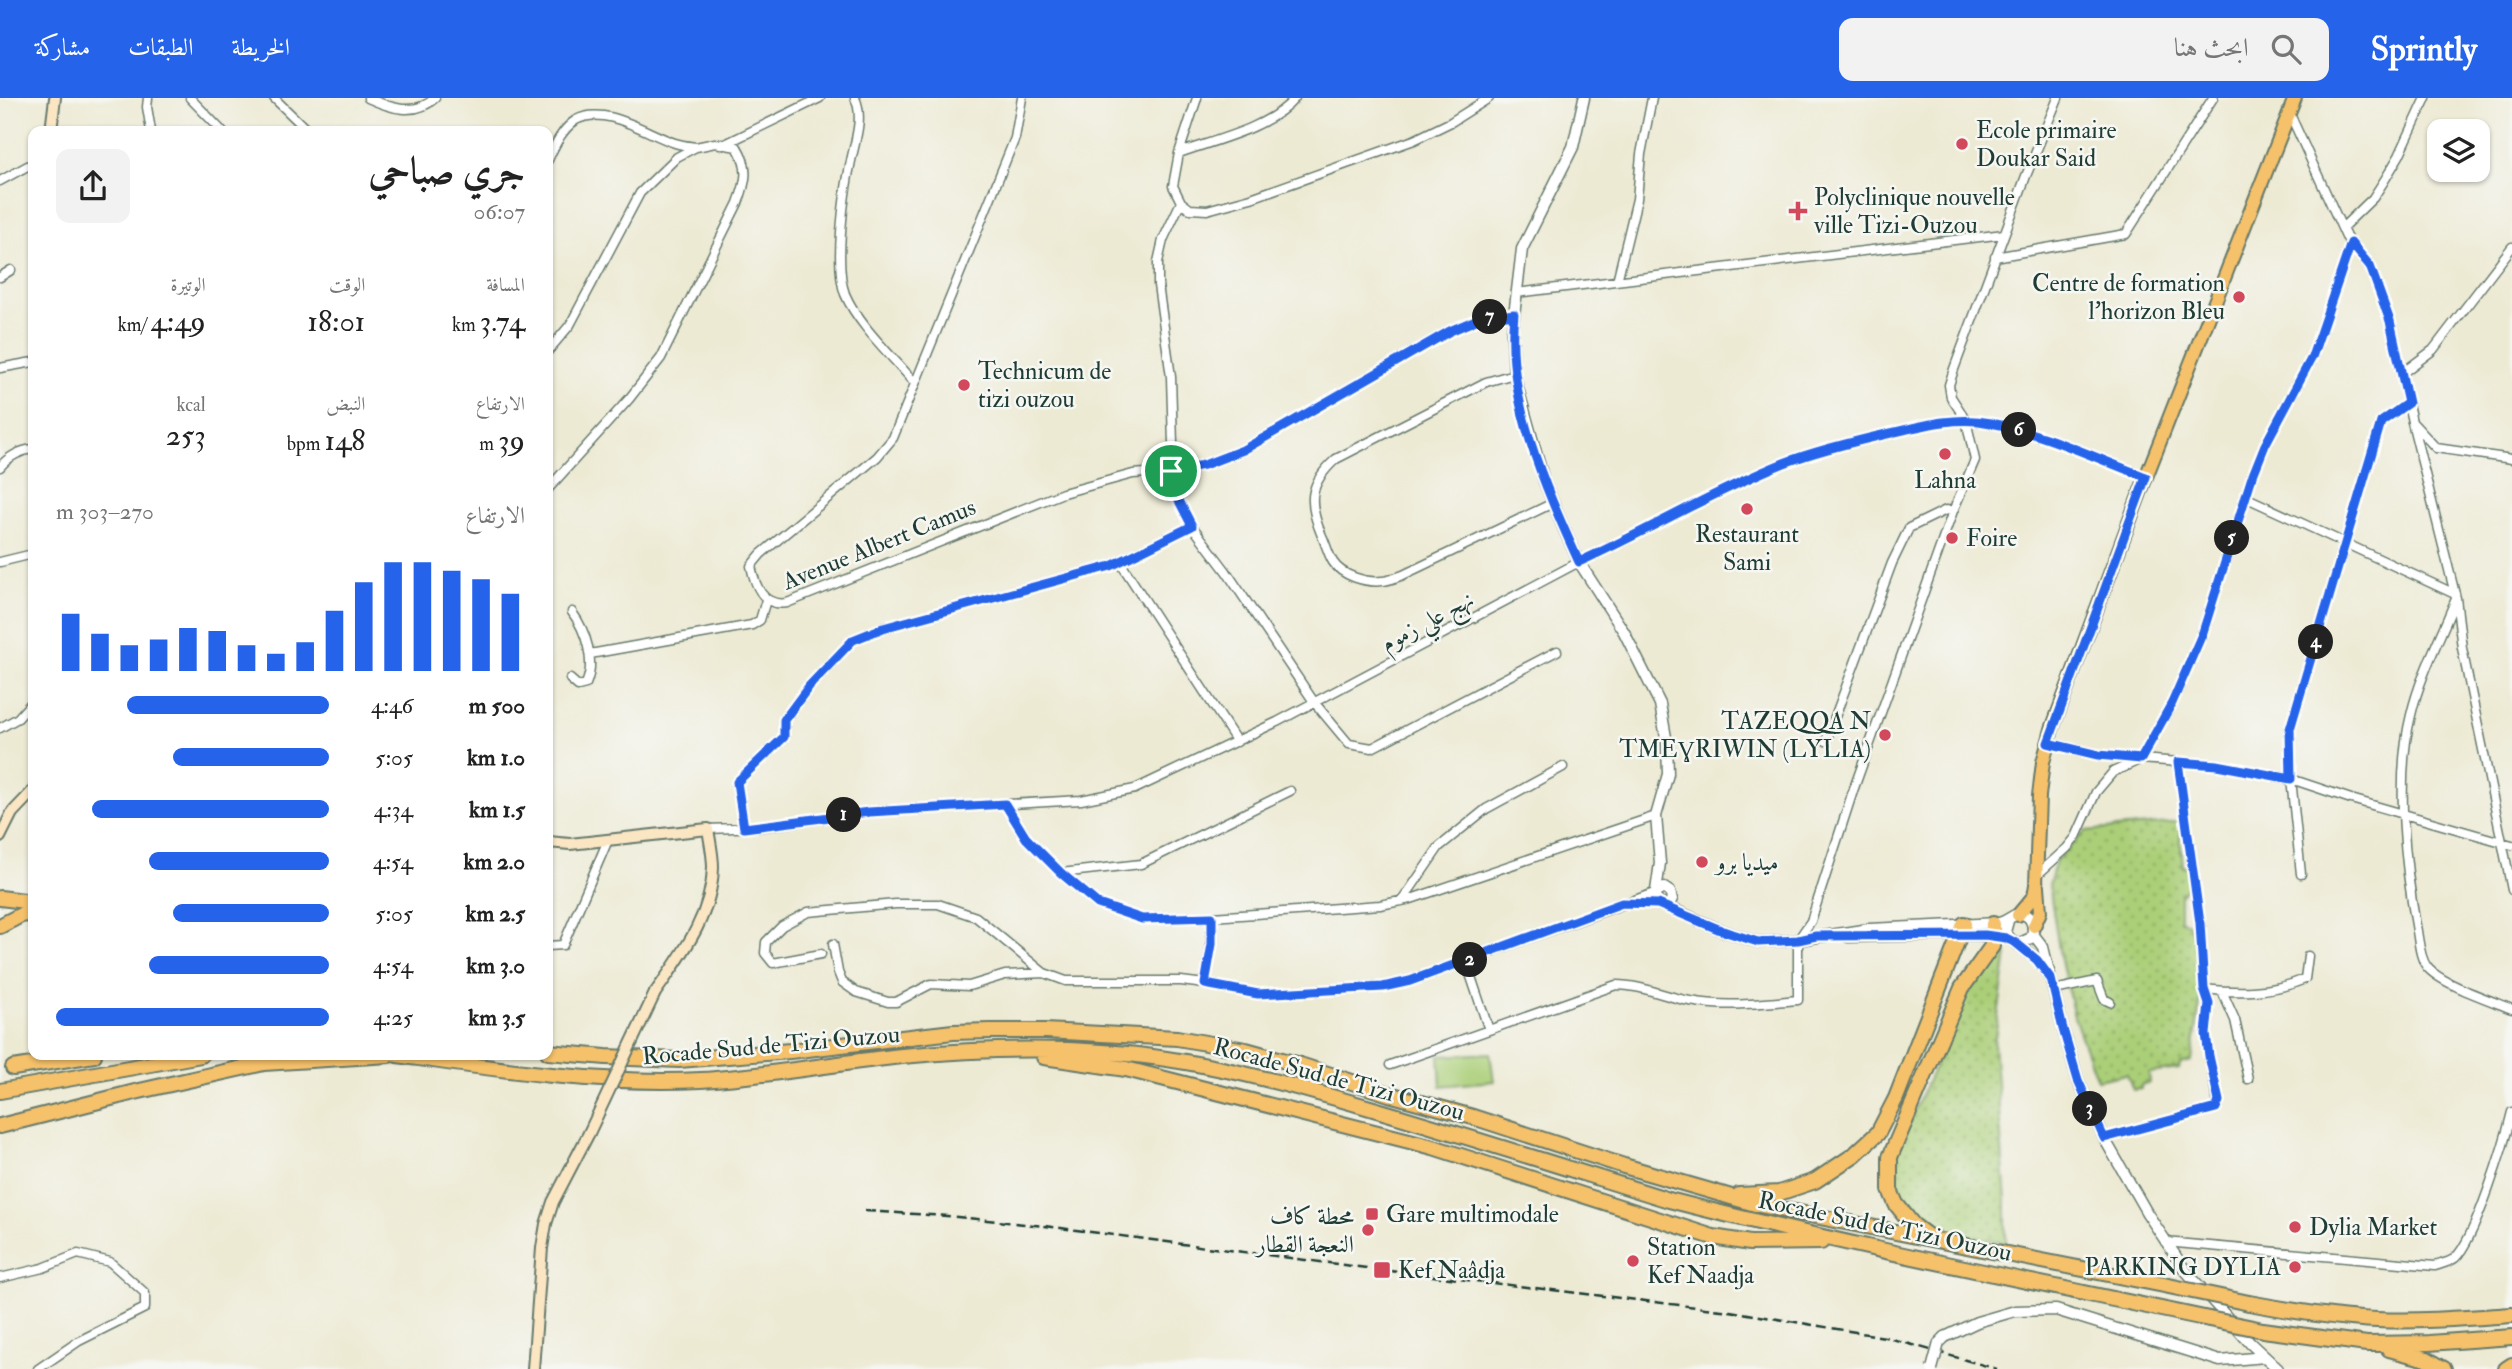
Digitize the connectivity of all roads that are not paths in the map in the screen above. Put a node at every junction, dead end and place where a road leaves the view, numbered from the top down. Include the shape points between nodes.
1 (55, 98) edge
2 (148, 98) edge
3 (190, 98) edge
4 (275, 98) edge
5 (368, 98) edge
6 (435, 98) edge
7 (820, 98) edge
8 (855, 98) edge
9 (1022, 98) edge
10 (1197, 98) edge
11 (1295, 98) edge
12 (1489, 98) edge
13 (1584, 98) edge
14 (1652, 98) edge
15 (2058, 98) edge
16 (2213, 98) edge
17 (2295, 98) edge
18 (2426, 98) edge
19 (2289, 112) junction
20 (52, 126) edge
21 (150, 126) edge
22 (217, 126) edge
23 (303, 126) edge
24 (723, 145) junction
25 (696, 147) junction
26 (553, 150) edge
27 (1179, 153) junction
28 (28, 166) edge
29 (0, 181) edge
30 (1181, 202) junction
31 (2342, 228) junction
32 (2004, 234) junction
33 (2351, 243) junction
34 (2512, 247) edge
35 (1996, 257) junction
36 (11, 270) dead end
37 (0, 277) edge
38 (1617, 281) junction
39 (1516, 293) junction
40 (1514, 314) junction
41 (553, 345) edge
42 (28, 363) edge
43 (0, 368) edge
44 (1514, 374) junction
45 (2401, 374) junction
46 (915, 383) junction
47 (2408, 403) junction
48 (1966, 420) junction
49 (2413, 422) junction
50 (28, 449) edge
51 (2512, 459) edge
52 (0, 467) edge
53 (1171, 471) junction
54 (2146, 477) junction
55 (553, 483) edge
56 (2245, 498) junction
57 (1553, 503) junction
58 (1953, 511) junction
59 (1192, 526) junction
60 (2345, 545) junction
61 (28, 555) edge
62 (0, 562) edge
63 (1120, 562) junction
64 (1579, 562) junction
65 (2455, 596) junction
66 (766, 600) junction
67 (572, 612) dead end
68 (1557, 651) dead end
69 (590, 654) junction
70 (570, 679) dead end
71 (1314, 702) junction
72 (28, 707) edge
73 (0, 728) edge
74 (1826, 741) dead end
75 (1237, 742) junction
76 (2048, 743) junction
77 (2141, 759) junction
78 (2178, 762) junction
79 (1563, 767) dead end
80 (2291, 779) junction
81 (1290, 791) dead end
82 (28, 796) edge
83 (1005, 804) junction
84 (2404, 814) junction
85 (1656, 816) junction
86 (744, 828) junction
87 (708, 829) junction
88 (0, 837) edge
89 (608, 840) junction
90 (2500, 841) junction
91 (553, 842) edge
92 (2512, 845) edge
93 (1061, 873) junction
94 (2301, 874) dead end
95 (2037, 875) junction
96 (2512, 890) edge
97 (1664, 892) junction
98 (0, 898) edge
99 (28, 901) edge
100 (1402, 901) junction
101 (1622, 903) junction
102 (1661, 904) junction
103 (0, 913) edge
104 (28, 914) edge
105 (1690, 916) junction
106 (1212, 917) junction
107 (2013, 918) junction
108 (0, 926) edge
109 (1963, 929) junction
110 (1993, 930) junction
111 (2033, 930) junction
112 (1798, 940) junction
113 (2013, 941) junction
114 (833, 944) dead end
115 (553, 946) edge
116 (821, 954) dead end
117 (2308, 956) dead end
118 (1465, 962) junction
119 (1044, 973) junction
120 (2051, 979) junction
121 (1205, 984) junction
122 (2204, 989) junction
123 (2054, 990) junction
124 (2222, 991) junction
125 (2110, 1002) dead end
126 (2512, 1009) edge
127 (1489, 1030) junction
128 (992, 1051) junction
129 (553, 1052) edge
130 (33, 1060) edge
131 (65, 1060) edge
132 (173, 1060) edge
133 (311, 1060) edge
134 (439, 1060) edge
135 (1390, 1065) dead end
136 (6, 1070) edge
137 (2248, 1079) dead end
138 (0, 1091) edge
139 (2512, 1112) edge
140 (0, 1126) edge
141 (2104, 1138) junction
142 (1716, 1194) junction
143 (1933, 1240) junction
144 (1836, 1241) junction
145 (2165, 1242) junction
146 (0, 1278) edge
147 (2512, 1315) edge
148 (2512, 1337) edge
149 (2367, 1344) junction
150 (2265, 1357) junction
151 (2512, 1365) edge
152 (38, 1369) edge
153 (533, 1369) edge
154 (1932, 1369) edge
155 (2278, 1369) edge
156 (2444, 1369) edge
157 (2506, 1369) edge

1 - 20 main road
2 - 21 street
3 - 22 street
4 - 23 street
5 - 6 street via 407,111 427,106
7 - 24 street
8 - 46 street via 859,119 846,184 841,248 845,295
9 - 46 street, Avenue Albert Camus via 1015,138
10 - 27 street
11 - 27 street via 1286,109 1261,123
12 - 30 street via 1414,140 1251,198 1207,210 1190,209
13 - 39 street via 1573,146 1522,248
14 - 38 street via 1637,199
15 - 32 street
16 - 35 street via 2126,234
17 - 19 main road
18 - 31 street via 2384,181
19 - 31 street
19 - 54 main road
24 - 25 street
24 - 55 street via 737,147 747,179 662,358
25 - 26 street via 674,143 632,124 588,116 561,134
25 - 41 street via 669,164 640,192 570,325
27 - 30 street via 1173,186
28 - 29 street
30 - 53 street via 1158,262 1171,377
31 - 33 street
32 - 35 street
32 - 38 street
33 - 45 street via 2370,266 2390,321
33 - 56 street via 2312,357 2265,445
34 - 45 street via 2433,350
35 - 48 street via 1949,385
36 - 37 street
38 - 39 street
39 - 40 street
40 - 44 street
40 - 53 street, Avenue Albert Camus via 1478,319 1450,331 1243,450
42 - 43 street
44 - 57 street
44 - 57 street via 1486,382 1336,459 1316,482 1311,502 1314,517 1334,563 1345,573 1382,582
45 - 47 street
46 - 66 street, Avenue Albert Camus via 893,438 877,457 751,566
47 - 49 street
47 - 60 street via 2381,422
48 - 54 street, نهج علي زموم via 2030,433
48 - 58 street via 1975,460
48 - 64 street, نهج علي زموم via 1865,439 1787,462
49 - 51 street via 2436,448
49 - 65 street
50 - 52 street
53 - 59 street via 1173,489
53 - 66 street, Avenue Albert Camus via 1133,474 1063,493 787,603
54 - 76 main road
56 - 60 street
56 - 77 street via 2203,632
57 - 64 street
58 - 74 street via 1937,513 1909,528
58 - 112 street via 1811,921
59 - 63 street
59 - 71 street
60 - 65 street
60 - 80 street via 2290,729
61 - 62 street
63 - 75 street
63 - 86 street via 853,640 784,720 784,737 737,782
64 - 71 street, نهج علي زموم
64 - 85 street via 1624,632 1660,704 1668,774
65 - 84 street via 2411,715
65 - 90 street
66 - 69 street via 760,620 752,625
67 - 69 street
68 - 71 street via 1372,748 1349,744
69 - 70 street via 586,684 579,686
71 - 75 street, نهج علي زموم
72 - 73 street
75 - 83 street, نهج علي زموم via 1135,789 1081,800
76 - 77 street
76 - 95 main road via 2039,796
77 - 78 street
77 - 95 street via 2113,772 2096,792 2076,836
78 - 80 street
78 - 122 street via 2200,923
79 - 100 street via 1486,809 1439,848
80 - 84 street
80 - 94 street
81 - 93 street via 1141,864
82 - 88 main road via 12,813
83 - 86 street, نهج علي زموم via 869,812
83 - 93 street via 1026,838
84 - 90 street
84 - 126 street via 2412,902 2426,965 2438,977
85 - 97 street
85 - 100 street
86 - 87 street, نهج علي زموم
87 - 89 main road
87 - 153 main road, bridge via 713,866 709,903 687,947 655,993 553,1202 542,1248
89 - 91 main road
89 - 115 street via 563,945
90 - 92 street
90 - 96 street
93 - 106 street via 1098,904 1142,919
95 - 107 main road via 2034,896
95 - 111 main road via 2040,912
97 - 101 street
97 - 102 street via 1655,898
97 - 102 street via 1671,902
97 - 105 street
98 - 99 highway
100 - 106 street
101 - 102 street
101 - 118 street
102 - 105 street
103 - 104 highway
104 - 108 highway
105 - 112 street via 1758,942
106 - 121 street
107 - 110 street
107 - 111 street via 2026,916
107 - 113 street via 2005,928
109 - 110 street
109 - 112 street via 1869,929
109 - 142 highway via 1878,1133 1815,1181 1768,1194
110 - 113 street
110 - 143 highway via 1990,950 1955,1004 1890,1157 1890,1190 1896,1204
111 - 113 street via 2028,941
111 - 120 street via 2043,947
112 - 127 street via 1798,1000 1708,1004 1616,985
113 - 120 street via 2037,960
114 - 119 street via 842,982 856,992 888,1002 931,984 969,986 1005,975
116 - 119 street via 773,963 765,953 766,942 782,926 808,912 938,904 976,917
117 - 124 street via 2305,979 2281,989
118 - 121 street via 1383,987 1258,994
118 - 127 street
119 - 121 street via 1066,981
120 - 123 street
122 - 124 street
122 - 141 street via 2218,1105
123 - 125 street via 2097,981 2104,999
123 - 141 street via 2078,1080
124 - 137 street via 2235,1020
127 - 135 street
128 - 134 highway, Rocade Sud de Tizi Ouzou via 653,1081
128 - 144 highway via 1126,1069 1433,1147 1713,1237 1750,1242
128 - 144 highway, Rocade Sud de Tizi Ouzou via 1060,1050 1176,1059 1281,1081 1669,1200
129 - 142 highway, Rocade Sud de Tizi Ouzou via 678,1060 953,1031 1177,1038 1300,1065
130 - 136 highway
131 - 136 highway
132 - 138 highway
133 - 140 highway via 264,1063
139 - 145 street via 2477,1219 2453,1260 2435,1266
141 - 145 street
142 - 143 highway, Rocade Sud de Tizi Ouzou
143 - 147 highway, Rocade Sud de Tizi Ouzou, bridge via 2325,1315 2429,1321
144 - 149 highway, Rocade Sud de Tizi Ouzou, bridge via 2263,1330
145 - 150 street via 2219,1310
146 - 152 street via 78,1254 110,1262 145,1293 145,1308 79,1341
148 - 149 highway
149 - 156 highway via 2427,1359
150 - 154 street, bridge via 2220,1361 2056,1310 2015,1311 1945,1338 1939,1343
150 - 155 street
151 - 157 highway

